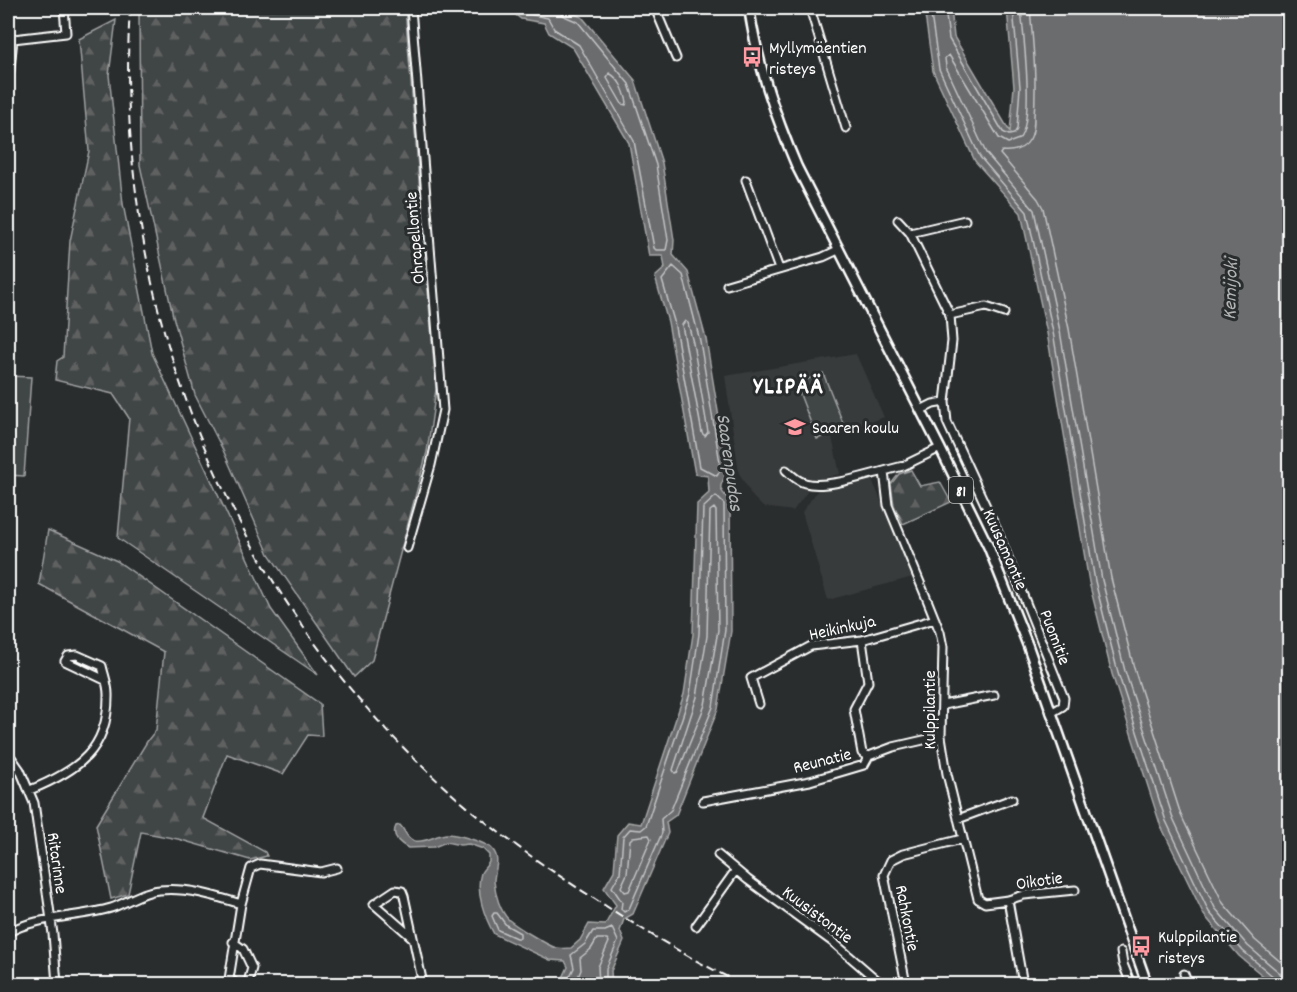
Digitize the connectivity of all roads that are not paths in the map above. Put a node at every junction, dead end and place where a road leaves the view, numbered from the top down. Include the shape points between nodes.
1 (64, 8) edge
2 (411, 8) edge
3 (655, 8) edge
4 (749, 8) edge
5 (810, 8) edge
6 (10, 37) edge
7 (676, 58) dead end
8 (8, 88) edge
9 (846, 128) dead end
10 (746, 180) dead end
11 (898, 220) dead end
12 (965, 220) dead end
13 (910, 233) junction
14 (838, 250) junction
15 (779, 269) junction
16 (727, 285) dead end
17 (1005, 313) dead end
18 (950, 315) junction
19 (945, 402) junction
20 (921, 410) junction
21 (940, 448) junction
22 (786, 470) dead end
23 (884, 471) junction
24 (407, 548) dead end
25 (935, 619) junction
26 (862, 640) junction
27 (105, 680) dead end
28 (993, 695) dead end
29 (759, 704) dead end
30 (943, 705) junction
31 (1051, 713) junction
32 (941, 736) junction
33 (8, 753) edge
34 (869, 756) junction
35 (30, 790) junction
36 (1012, 799) dead end
37 (703, 801) dead end
38 (958, 819) junction
39 (962, 839) junction
40 (718, 855) dead end
41 (337, 868) dead end
42 (736, 870) junction
43 (1075, 890) dead end
44 (1008, 900) junction
45 (241, 904) junction
46 (51, 920) junction
47 (696, 926) dead end
48 (8, 933) edge
49 (413, 938) junction
50 (233, 942) junction
51 (1121, 952) dead end
52 (1184, 974) dead end
53 (906, 983) edge
54 (57, 984) edge
55 (237, 984) edge
56 (241, 984) edge
57 (423, 984) edge
58 (1023, 984) edge
59 (1131, 984) edge
60 (1147, 984) edge
61 (1188, 984) edge

1 - 6 street via 66,33
2 - 24 street, Ohrapellontie via 443,410
3 - 7 street
4 - 14 main road, Kuusamontie / 81 via 762,71 779,124
5 - 9 street
6 - 8 street
10 - 15 street
11 - 13 street, Puomitie
12 - 13 street
13 - 18 street, Puomitie
14 - 15 street
14 - 20 main road, Kuusamontie / 81
15 - 16 street
17 - 18 street via 986,307
18 - 19 street, Puomitie
19 - 20 street
19 - 31 street, Puomitie via 951,432 997,531 1064,698 1063,706
20 - 21 main road, Kuusamontie / 81
21 - 23 street
21 - 31 main road, Kuusamontie / 81 via 1005,585
22 - 23 street via 806,484
23 - 25 street, Kulppilantie via 888,505
25 - 26 street, Heikinkuja
25 - 30 street, Kulppilantie via 943,647
26 - 29 street, Heikinkuja via 811,646 752,678
26 - 34 street via 868,682 854,710 862,753
27 - 35 street via 65,662 68,656 77,655 102,666 108,693 104,730 89,756 60,778
28 - 30 street
30 - 32 street, Kulppilantie
31 - 60 main road, Kuusamontie / 81
32 - 34 street, Reunatie
32 - 38 street, Kulppilantie
33 - 35 street, Ritarinne
34 - 37 street, Reunatie via 864,765 810,781
35 - 46 street, Ritarinne
36 - 38 street
38 - 39 street, Kulppilantie
39 - 44 street, Kulppilantie via 978,900
39 - 53 street, Rahkontie via 891,860 884,875
40 - 42 street, Kuusistontie
41 - 45 street via 321,872 261,864 251,868
42 - 47 street
42 - 53 street, Kuusistontie via 878,981
43 - 44 street, Oikotie
44 - 58 street
45 - 46 street via 202,893 159,890 111,908
45 - 50 street
46 - 48 street via 17,927
46 - 54 street, Ritarinne
49 - 49 street via 400,928 374,904 395,890 402,891
49 - 57 street
50 - 55 street via 229,979
50 - 56 street via 243,949 252,968 248,982
51 - 59 street
52 - 61 street

